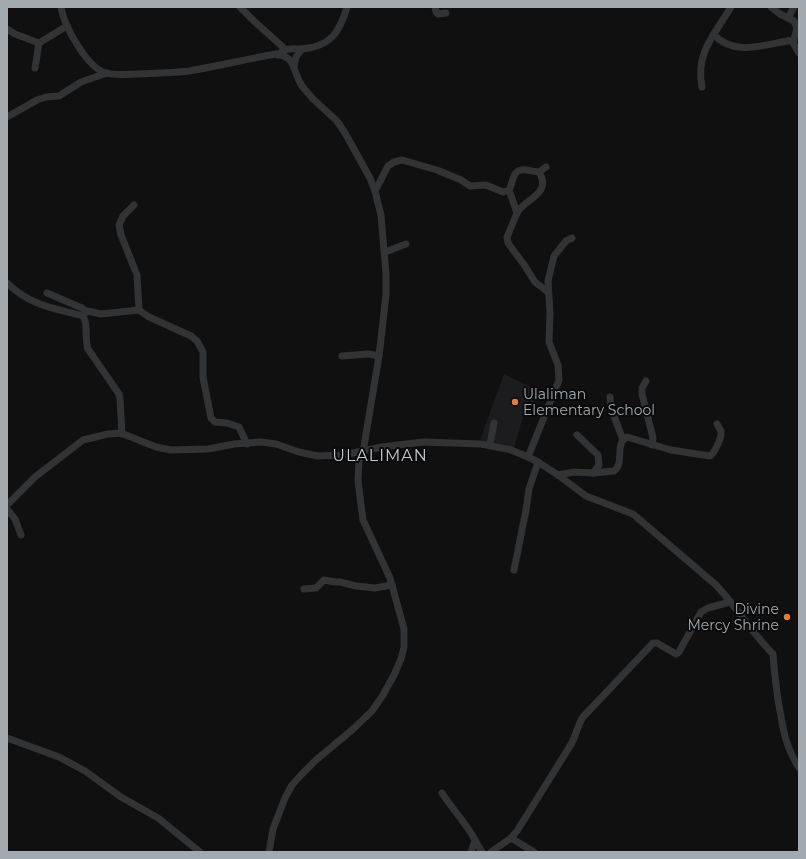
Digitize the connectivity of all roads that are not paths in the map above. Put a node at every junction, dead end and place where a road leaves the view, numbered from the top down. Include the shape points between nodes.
1 (61, 7) edge
2 (240, 7) edge
3 (347, 7) edge
4 (435, 7) edge
5 (731, 7) edge
6 (771, 7) edge
7 (794, 7) edge
8 (446, 13) dead end
9 (788, 18) junction
10 (67, 26) junction
11 (7, 29) edge
12 (714, 35) junction
13 (793, 40) junction
14 (39, 43) junction
15 (285, 49) junction
16 (302, 49) junction
17 (799, 53) edge
18 (278, 55) junction
19 (294, 66) junction
20 (35, 68) dead end
21 (107, 73) junction
22 (702, 87) dead end
23 (7, 117) edge
24 (546, 167) dead end
25 (539, 172) junction
26 (509, 190) junction
27 (375, 191) junction
28 (134, 205) dead end
29 (517, 213) junction
30 (572, 238) dead end
31 (406, 244) dead end
32 (385, 252) junction
33 (7, 283) edge
34 (548, 292) junction
35 (47, 293) dead end
36 (139, 310) junction
37 (85, 314) junction
38 (342, 356) dead end
39 (379, 356) junction
40 (646, 382) dead end
41 (610, 397) dead end
42 (494, 423) dead end
43 (717, 424) dead end
44 (122, 434) junction
45 (577, 435) dead end
46 (623, 440) junction
47 (247, 444) junction
48 (490, 445) junction
49 (652, 445) junction
50 (363, 452) junction
51 (528, 457) junction
52 (538, 462) junction
53 (593, 473) junction
54 (558, 475) junction
55 (7, 505) edge
56 (7, 509) edge
57 (21, 535) dead end
58 (514, 570) dead end
59 (392, 585) junction
60 (304, 588) dead end
61 (730, 602) junction
62 (7, 738) edge
63 (799, 768) edge
64 (442, 793) dead end
65 (511, 838) junction
66 (476, 840) junction
67 (200, 852) edge
68 (270, 852) edge
69 (471, 852) edge
70 (482, 852) edge
71 (491, 852) edge
72 (534, 852) edge

1 - 10 street
2 - 15 street
3 - 16 street via 342,24 329,40
4 - 8 street via 438,14
5 - 12 street
6 - 9 street
7 - 9 street
9 - 13 street via 794,21 796,27
10 - 14 street
10 - 21 street via 88,59
11 - 14 street
12 - 13 street via 722,43 736,47 756,47
12 - 22 street via 702,58
13 - 17 street
14 - 20 street
15 - 16 street
15 - 18 street
16 - 19 street
18 - 19 street via 288,57
18 - 21 street via 189,71
19 - 27 street via 297,79 302,86 342,128
21 - 23 street via 81,82 59,96 37,100
24 - 25 street
25 - 26 street via 518,171
25 - 29 street via 542,179 539,193
26 - 27 street via 503,192 486,185 470,186 437,170 402,160 388,166
26 - 29 street
27 - 32 street
28 - 36 street via 123,216 119,225 137,275
29 - 34 street via 507,237 508,243 535,282
30 - 34 street via 554,256
31 - 32 street
32 - 39 street via 386,295
33 - 37 street via 33,302
34 - 51 street via 549,342 558,365 559,380
35 - 37 street via 82,308
36 - 37 street
36 - 47 street via 197,341 203,352 203,377 211,418 215,422 239,427
37 - 44 street via 88,349 119,394
38 - 39 street
39 - 50 street
40 - 49 street via 642,394 653,438
41 - 46 street via 611,408
42 - 48 street
43 - 49 street via 720,436 710,456
44 - 47 street via 171,450
44 - 55 street via 83,440 35,477
45 - 53 street via 598,455 599,465
46 - 49 street via 630,438
46 - 53 street via 618,469 612,472
47 - 50 street via 276,444 318,456
48 - 50 street via 423,442
48 - 51 street
50 - 59 street via 359,460 358,481 363,520
51 - 52 street
52 - 54 street
52 - 58 street via 529,489
53 - 54 street via 574,472
54 - 61 street via 586,496 633,514 716,585
56 - 57 street via 15,519
59 - 60 street via 375,588 324,580 316,588
59 - 68 street via 405,639 398,666 372,711 292,785 273,829
61 - 63 street via 773,654 783,733
61 - 65 street via 701,612 676,654 653,643 583,717 576,737
62 - 67 street via 59,757 85,771 121,797 158,818
64 - 66 street
65 - 71 street
65 - 72 street
66 - 69 street
66 - 70 street

